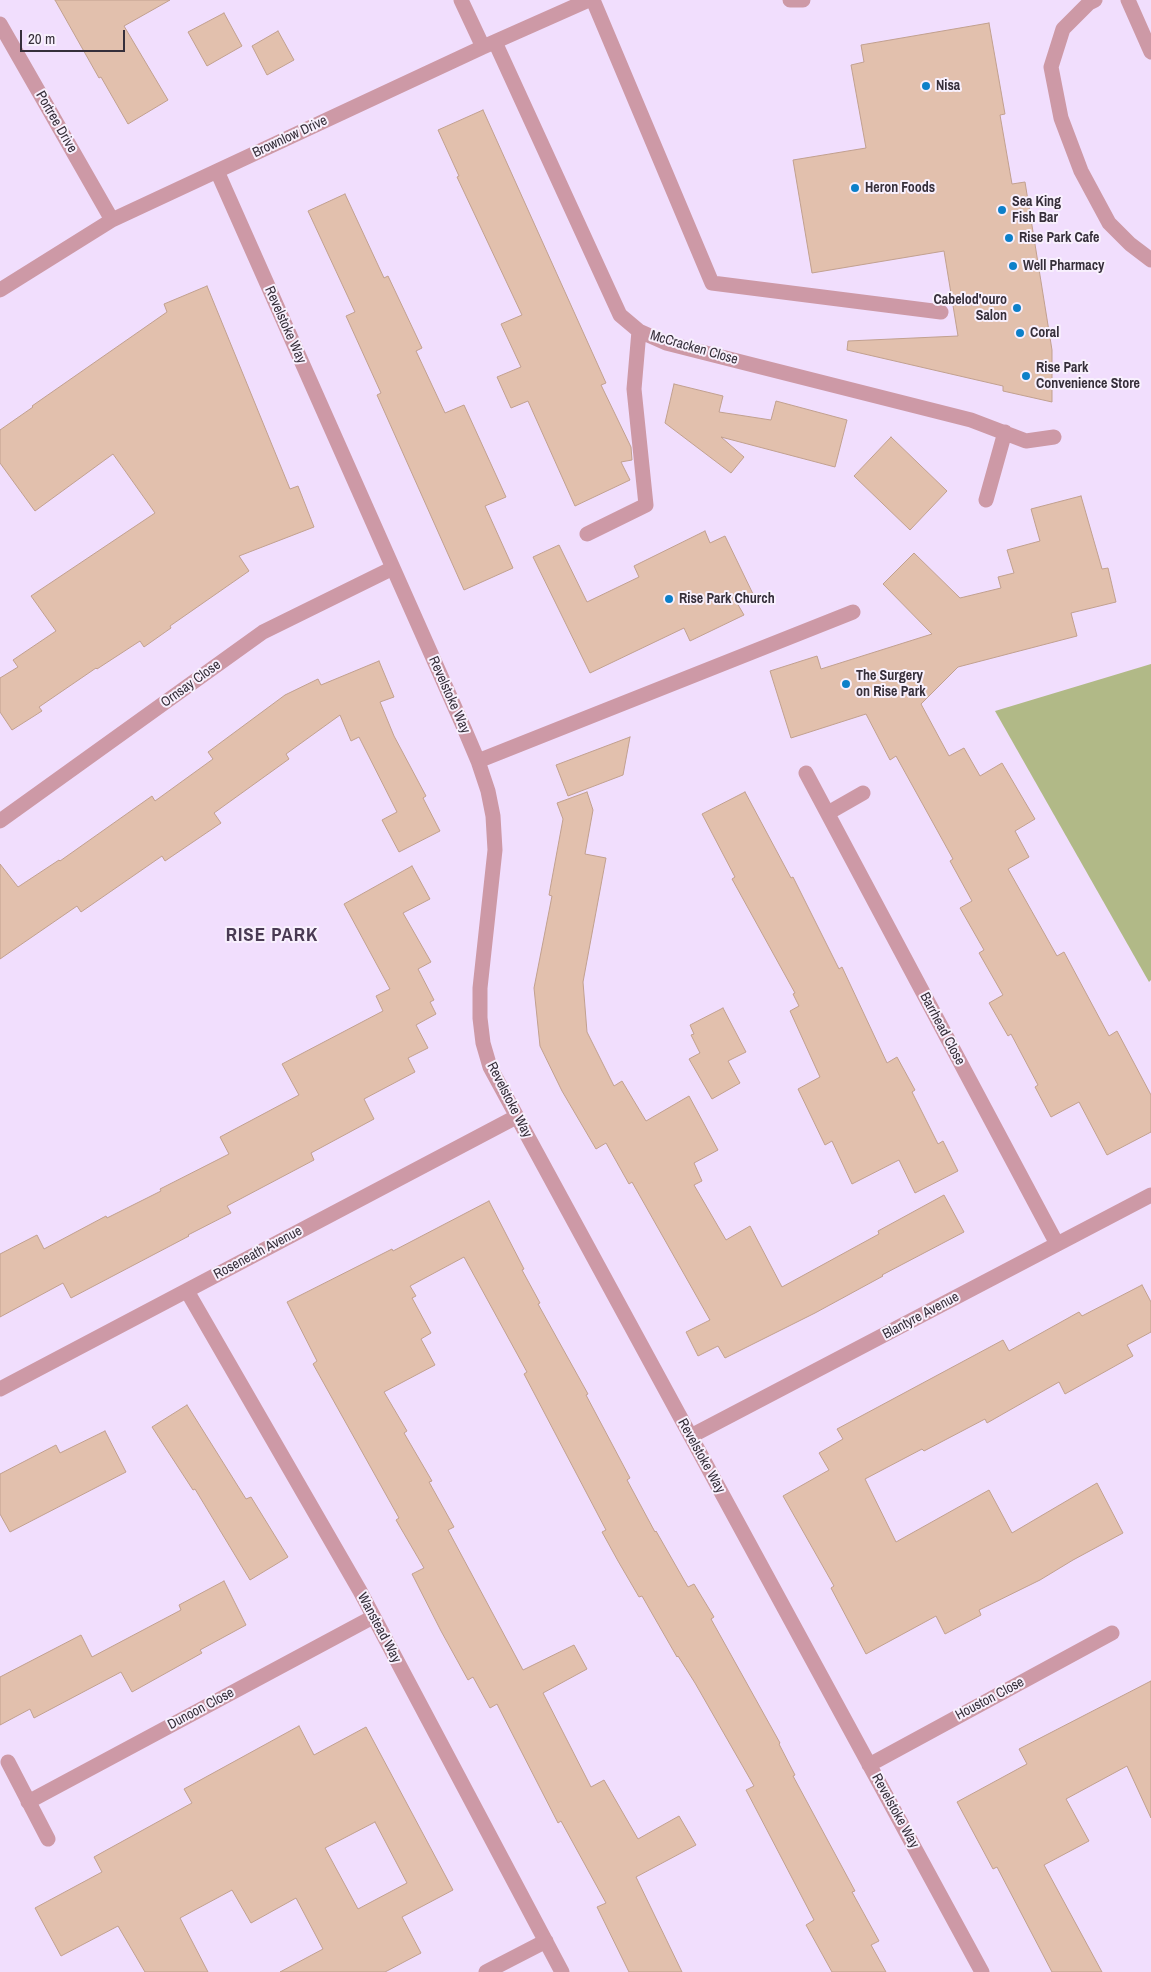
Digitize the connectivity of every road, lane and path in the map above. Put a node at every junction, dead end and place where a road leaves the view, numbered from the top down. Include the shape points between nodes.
1 (461, 0) edge
2 (591, 0) edge
3 (790, 0) edge
4 (803, 0) edge
5 (1095, 0) edge
6 (1128, 0) edge
7 (0, 24) edge
8 (489, 44) junction
9 (1151, 52) edge
10 (217, 171) junction
11 (112, 220) junction
12 (1130, 244) junction
13 (1151, 246) edge
14 (1151, 260) edge
15 (0, 290) edge
16 (941, 312) dead end
17 (639, 331) junction
18 (1005, 432) junction
19 (1054, 437) dead end
20 (986, 500) dead end
21 (587, 534) dead end
22 (393, 568) junction
23 (853, 612) dead end
24 (478, 761) junction
25 (806, 773) dead end
26 (863, 793) dead end
27 (828, 813) junction
28 (0, 821) edge
29 (516, 1116) junction
30 (1151, 1195) edge
31 (1057, 1244) junction
32 (186, 1291) junction
33 (0, 1389) edge
34 (691, 1436) junction
35 (373, 1616) junction
36 (1112, 1633) dead end
37 (8, 1762) dead end
38 (869, 1765) junction
39 (28, 1802) junction
40 (48, 1839) dead end
41 (546, 1941) junction
42 (486, 1972) edge
43 (562, 1972) edge
44 (982, 1972) edge

1 - 8 street, McCracken Close
2 - 8 street, Brownlow Drive
2 - 16 street via 712,283
3 - 4 street
5 - 12 street via 1063,29 1052,67 1061,118 1081,171 1109,223
6 - 9 street
7 - 11 street, Portree Drive
8 - 10 street, Brownlow Drive
8 - 17 street, McCracken Close via 620,315
10 - 11 street, Brownlow Drive
10 - 22 street, Revelstoke Way
11 - 15 street, Brownlow Drive
12 - 13 street
12 - 14 street
17 - 18 street, McCracken Close via 666,342 971,420
17 - 21 street via 634,389 646,505
18 - 19 street, McCracken Close via 1026,440
18 - 20 street
22 - 24 street, Revelstoke Way
22 - 28 street, Ornsay Close via 263,632
23 - 24 street
24 - 29 street, Revelstoke Way via 493,816 495,850 480,988 480,1018 490,1067
25 - 27 street, Barrhead Close
26 - 27 street
27 - 31 street, Barrhead Close
29 - 32 street, Roseneath Avenue
29 - 34 street, Revelstoke Way
30 - 31 street, Blantyre Avenue
31 - 34 street, Blantyre Avenue
32 - 33 street, Roseneath Avenue
32 - 35 street, Wanstead Way
34 - 38 street, Revelstoke Way
35 - 39 street, Dunoon Close
35 - 41 street, Wanstead Way
36 - 38 street, Houston Close
37 - 39 street
38 - 44 street, Revelstoke Way
39 - 40 street
41 - 42 street
41 - 43 street, Wanstead Way

